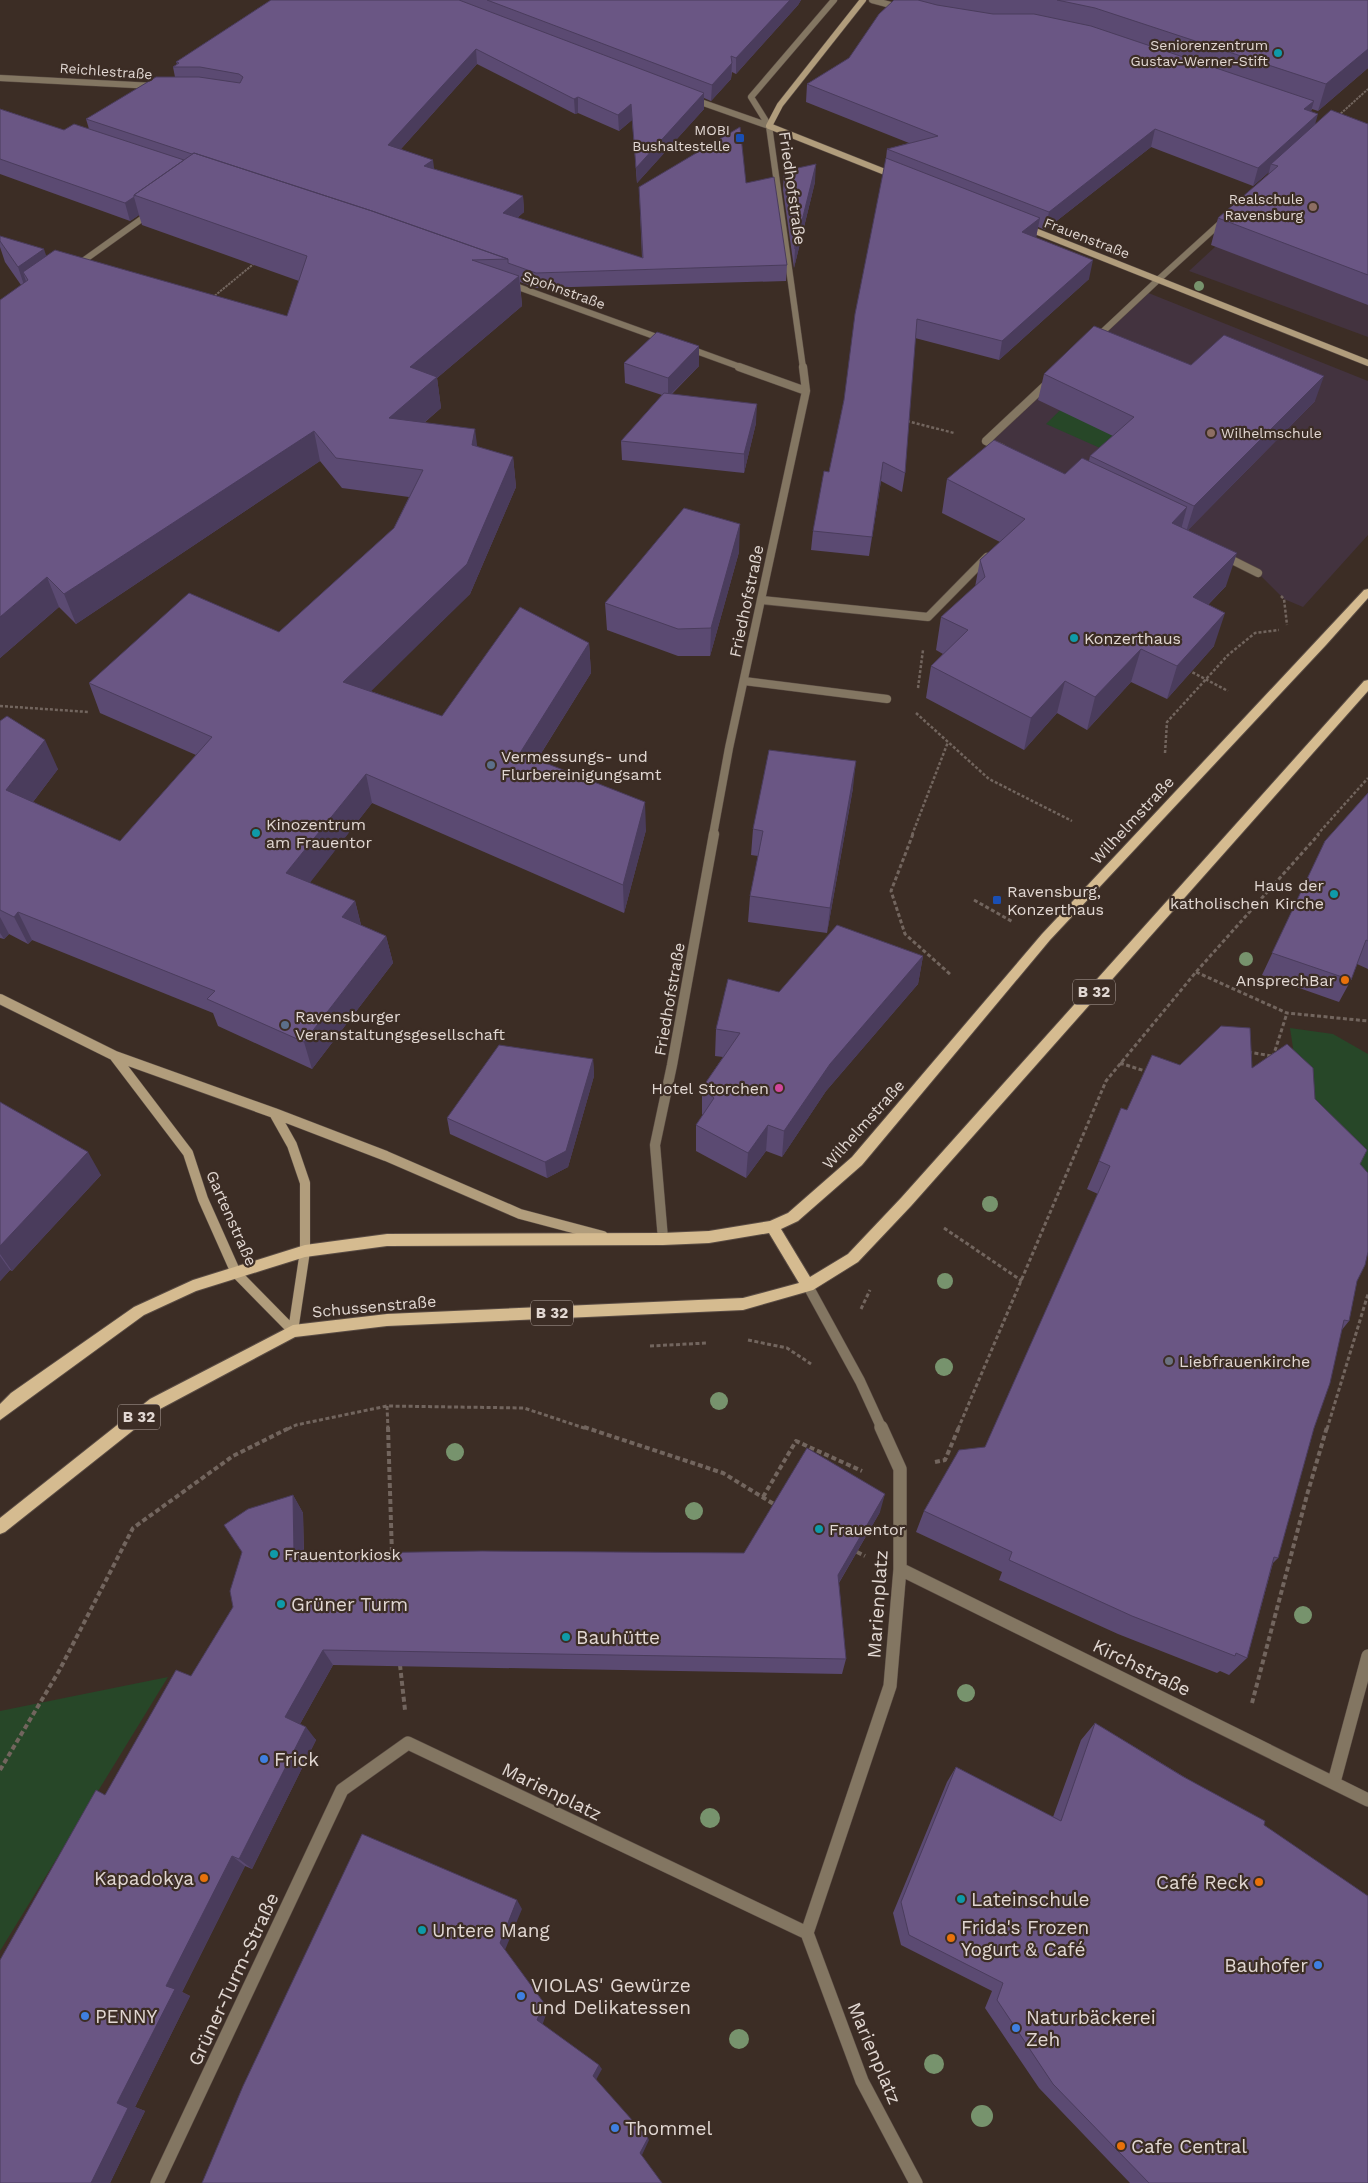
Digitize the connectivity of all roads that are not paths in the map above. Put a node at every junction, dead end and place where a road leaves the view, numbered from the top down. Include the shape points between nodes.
1 (834, 0) edge
2 (863, 0) edge
3 (872, 0) edge
4 (910, 11) edge
5 (0, 78) edge
6 (162, 87) edge
7 (684, 96) edge
8 (769, 126) junction
9 (899, 177) edge
10 (156, 208) edge
11 (1230, 214) edge
12 (1020, 225) edge
13 (70, 270) edge
14 (1159, 279) junction
15 (499, 280) edge
16 (1088, 346) edge
17 (1368, 363) edge
18 (1052, 380) edge
19 (806, 391) junction
20 (1013, 453) edge
21 (1214, 551) edge
22 (990, 553) edge
23 (1258, 573) dead end
24 (1368, 592) edge
25 (761, 600) junction
26 (744, 681) junction
27 (1368, 684) edge
28 (887, 700) road end
29 (0, 999) edge
30 (115, 1056) junction
31 (274, 1113) junction
32 (772, 1227) junction
33 (614, 1239) junction
34 (663, 1240) junction
35 (305, 1251) junction
36 (236, 1273) junction
37 (808, 1286) junction
38 (293, 1332) junction
39 (0, 1413) edge
40 (0, 1527) edge
41 (900, 1569) junction
42 (1368, 1656) edge
43 (1334, 1782) junction
44 (342, 1790) joint
45 (1368, 1800) edge
46 (807, 1933) junction
47 (157, 2183) edge
48 (916, 2183) edge

1 - 8 street, Friedhofstraße via 751,97
2 - 8 main road via 780,104
3 - 4 street
5 - 6 street, Reichlestraße
7 - 8 street
8 - 9 main road
8 - 19 street, Friedhofstraße
10 - 13 street
11 - 14 street
12 - 14 main road, Frauenstraße
14 - 16 street
14 - 17 main road, Frauenstraße
15 - 19 street, Spohnstraße
18 - 20 street via 986,441
19 - 25 street, Friedhofstraße
21 - 23 street
22 - 25 street via 928,617
24 - 32 main road, Wilhelmstraße via 1046,937 857,1161 793,1217
25 - 26 street, Friedhofstraße
26 - 28 street
26 - 34 street, Friedhofstraße via 655,1145
27 - 37 main road, B 32 via 906,1202 853,1258
29 - 30 main road, Gartenstraße
30 - 31 main road, Gartenstraße
30 - 36 main road, Gartenstraße via 188,1153 203,1199
31 - 33 main road, Gartenstraße via 386,1156 520,1214
31 - 35 main road via 292,1145 305,1184
32 - 34 main road via 710,1237
32 - 37 main road
33 - 34 main road
33 - 35 main road via 387,1240
35 - 36 main road
35 - 38 main road
36 - 38 main road, Gartenstraße
36 - 39 main road via 193,1286 139,1311 16,1398
37 - 38 main road, Schussenstraße / B 32 via 743,1304 387,1320
37 - 41 street, Marienplatz via 860,1381 900,1469
38 - 40 main road, Schussenstraße / B 32 via 155,1404
41 - 43 street, Kirchstraße
41 - 46 street, Marienplatz via 890,1686
42 - 43 street
43 - 45 street, Kirchstraße
44 - 46 street, Marienplatz via 408,1743
44 - 47 street, Grüner-Turm-Straße
46 - 48 street, Marienplatz via 862,2081

